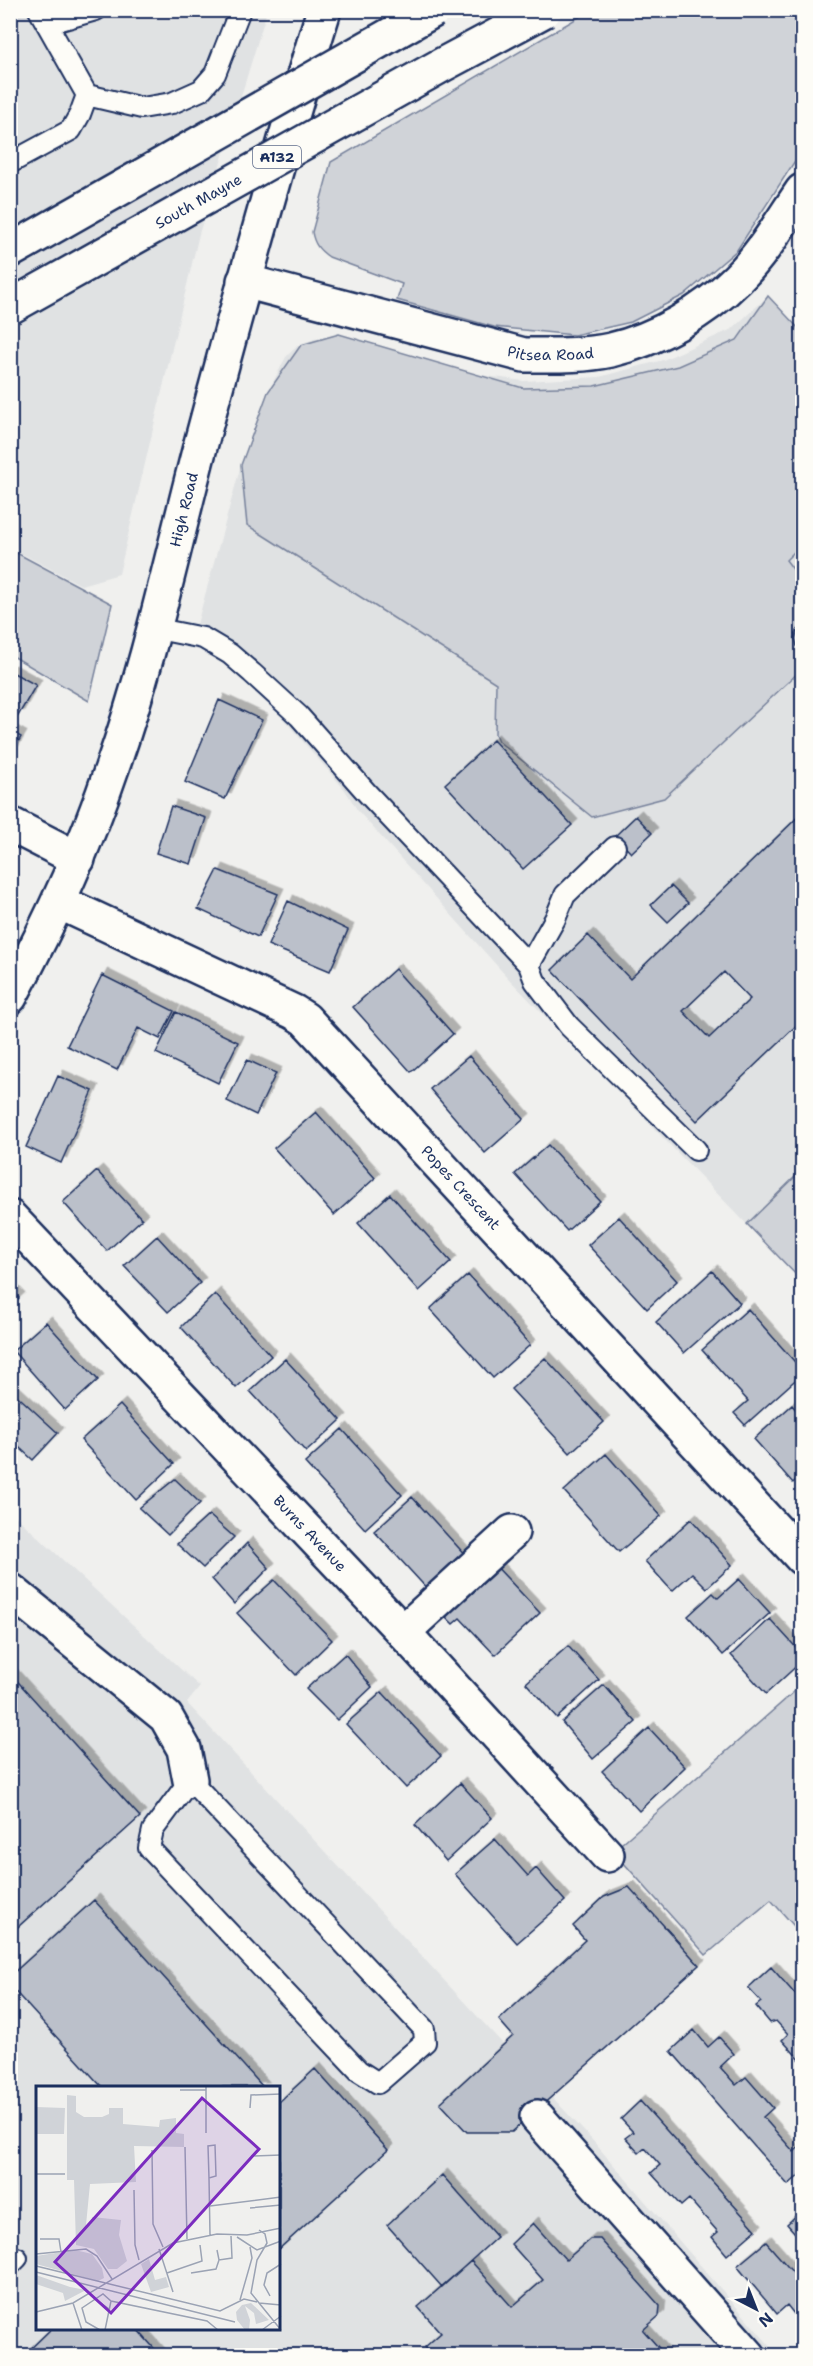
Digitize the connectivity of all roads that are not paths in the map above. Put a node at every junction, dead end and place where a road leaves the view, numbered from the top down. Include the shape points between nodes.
1 (96, 10) edge
2 (240, 10) edge
3 (324, 10) edge
4 (434, 10) edge
5 (545, 10) edge
6 (43, 17) edge
7 (87, 95) junction
8 (10, 163) edge
9 (802, 191) edge
10 (10, 251) edge
11 (244, 281) junction
12 (10, 307) edge
13 (153, 628) junction
14 (10, 824) edge
15 (615, 848) dead end
16 (78, 859) junction
17 (59, 902) junction
18 (529, 965) junction
19 (10, 997) edge
20 (696, 1150) dead end
21 (10, 1217) edge
22 (512, 1532) dead end
23 (798, 1548) edge
24 (10, 1590) edge
25 (403, 1632) junction
26 (190, 1780) junction
27 (607, 1855) dead end
28 (537, 2117) dead end
29 (749, 2355) edge

1 - 6 lane
2 - 7 lane via 215,74 201,90 172,103 142,108
3 - 11 street, High Road
4 - 10 street, bridge
5 - 12 street, South Mayne / A132, bridge
6 - 7 lane
7 - 8 lane via 71,130
9 - 11 street, Pitsea Road via 738,279 699,311 657,334 611,350 525,355
11 - 13 street, High Road
13 - 16 street, High Road via 113,767
13 - 18 lane via 203,638 252,673 299,716
14 - 16 street
15 - 18 lane via 565,895
16 - 17 street, High Road
17 - 19 street, High Road
17 - 23 street, Popes Crescent via 305,1019
18 - 20 lane via 535,981 569,1026
21 - 25 street, Burns Avenue
22 - 25 street
24 - 26 street via 166,1717 184,1749
25 - 27 street, Burns Avenue
26 - 26 lane via 424,2029 424,2042 378,2083 359,2072 148,1848 153,1830
28 - 29 street

